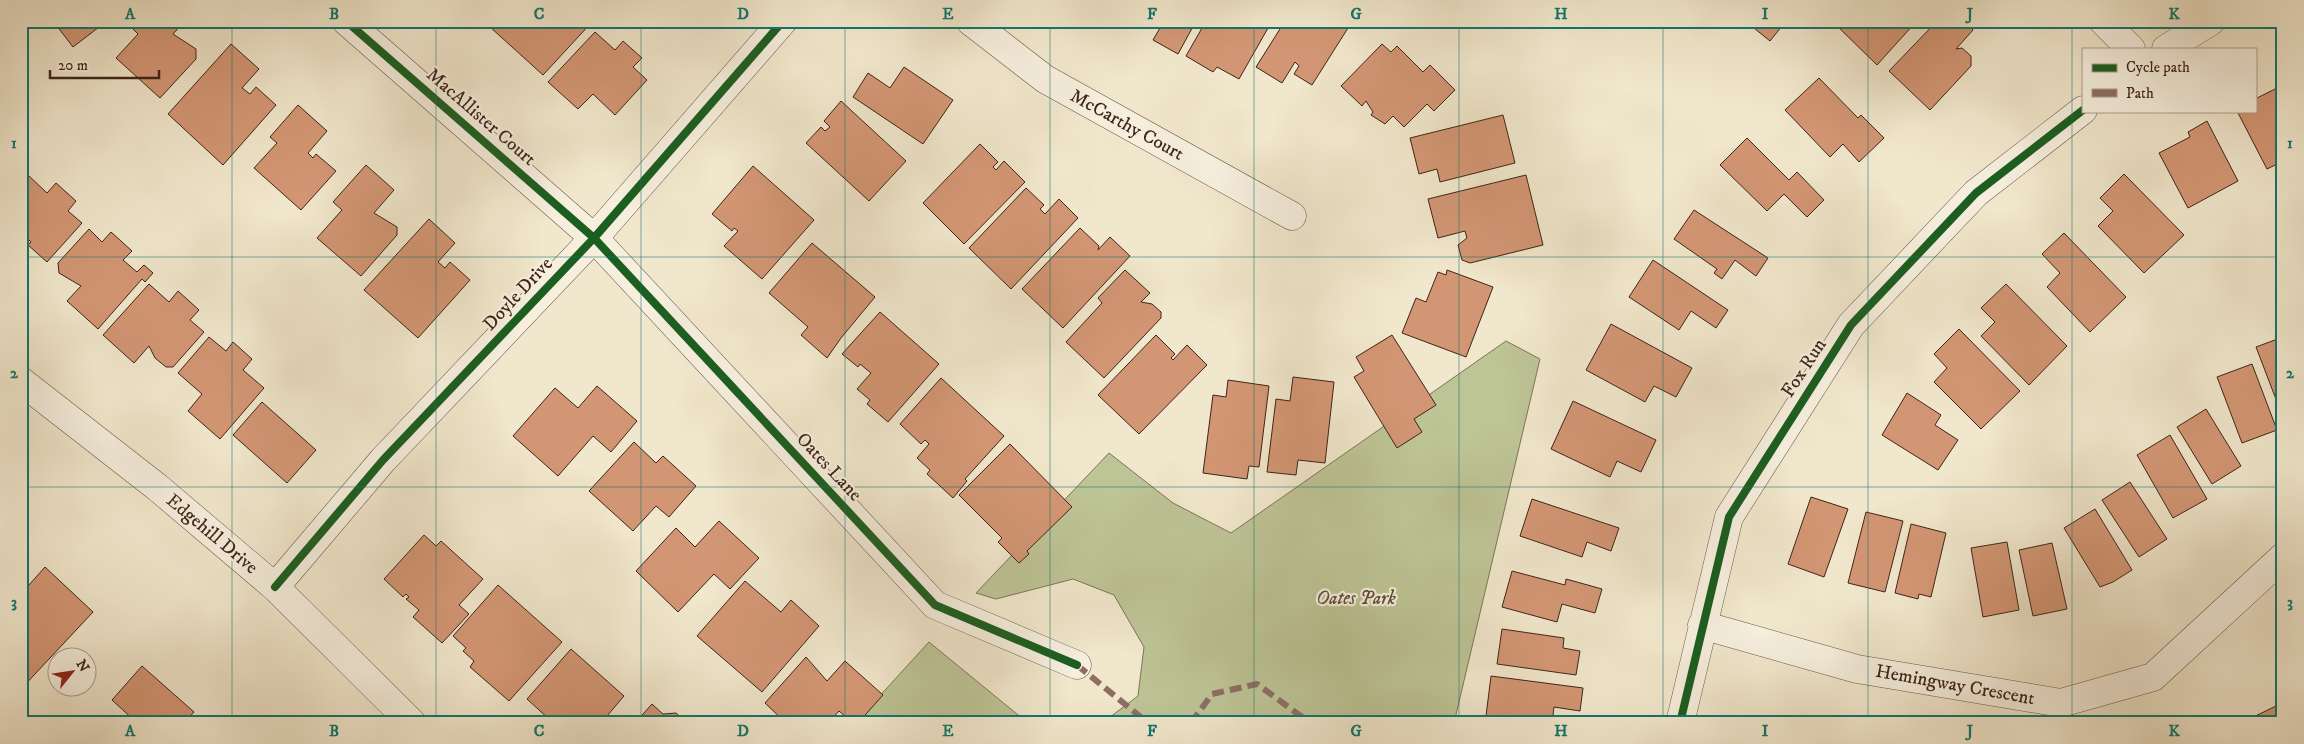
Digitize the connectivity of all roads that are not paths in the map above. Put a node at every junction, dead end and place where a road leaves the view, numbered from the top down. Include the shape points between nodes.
1 (346, 21) edge
2 (783, 21) edge
3 (970, 21) edge
4 (2103, 21) edge
5 (2211, 21) edge
6 (2130, 48) edge
7 (2168, 48) edge
8 (2082, 111) edge
9 (1292, 216) dead end
10 (594, 238) junction
11 (21, 381) edge
12 (2283, 557) edge
13 (275, 587) junction
14 (1702, 624) junction
15 (1077, 665) dead end
16 (412, 723) edge
17 (1680, 723) edge

1 - 10 street, MacAllister Court
2 - 10 street, Doyle Drive
3 - 9 street, McCarthy Court via 1045,80
4 - 6 street
5 - 7 street
8 - 14 street, Fox Run via 1976,193 1851,325 1728,517
10 - 13 street, Doyle Drive via 383,460
10 - 15 street, Oates Lane via 935,605
11 - 13 street, Edgehill Drive via 156,487
12 - 14 street, Hemingway Crescent via 2152,677 2061,703 1857,669
13 - 16 street, Edgehill Drive
14 - 17 street, Fox Run

